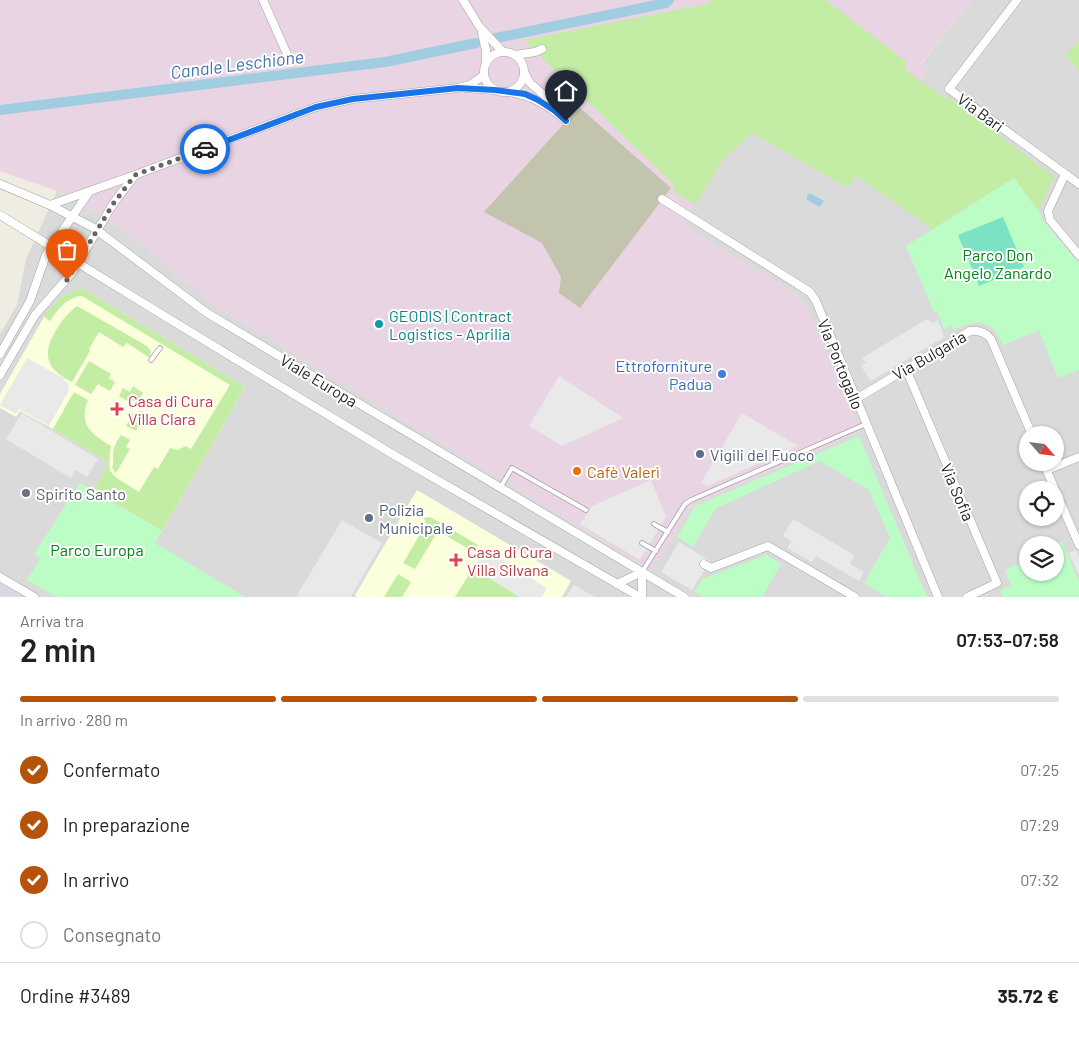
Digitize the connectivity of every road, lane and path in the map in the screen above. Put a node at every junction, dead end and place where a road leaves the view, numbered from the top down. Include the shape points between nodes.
1 (263, 0) edge
2 (463, 0) edge
3 (1017, 0) edge
4 (479, 26) junction
5 (502, 52) junction
6 (515, 55) junction
7 (486, 62) junction
8 (291, 63) dead end
9 (523, 69) junction
10 (484, 75) junction
11 (458, 88) junction
12 (495, 90) junction
13 (508, 92) junction
14 (555, 111) junction
15 (566, 121) dead end
16 (1065, 174) junction
17 (135, 175) junction
18 (0, 184) edge
19 (1079, 184) edge
20 (89, 192) junction
21 (662, 199) dead end
22 (50, 205) junction
23 (0, 215) edge
24 (72, 216) junction
25 (98, 230) junction
26 (52, 246) junction
27 (1079, 255) edge
28 (78, 263) junction
29 (160, 348) dead end
30 (0, 354) edge
31 (151, 360) dead end
32 (906, 369) junction
33 (0, 375) edge
34 (856, 399) junction
35 (866, 424) junction
36 (1028, 426) edge
37 (1079, 457) edge
38 (1064, 461) edge
39 (1047, 471) edge
40 (500, 488) junction
41 (586, 510) dead end
42 (654, 524) dead end
43 (668, 532) junction
44 (642, 543) dead end
45 (1079, 545) edge
46 (656, 551) junction
47 (704, 564) dead end
48 (642, 572) junction
49 (0, 577) edge
50 (617, 584) junction
51 (34, 597) edge
52 (641, 597) edge
53 (684, 597) edge
54 (855, 597) edge
55 (938, 597) edge
56 (967, 597) edge

1 - 8 street
2 - 4 street
3 - 16 street, Via Bari via 948,88
4 - 5 street
4 - 7 street via 484,38
5 - 6 street
5 - 7 street
6 - 9 street
6 - 9 street via 539,50
7 - 10 street
9 - 13 street via 523,79
9 - 14 street via 530,83 552,102
10 - 11 street via 470,85
10 - 12 street
11 - 12 street
11 - 17 street via 353,99 316,107
12 - 13 street
13 - 14 street via 525,94
14 - 15 street
16 - 19 street, Via Bari
16 - 27 street via 1048,210 1050,220
17 - 20 street
17 - 25 street
18 - 22 street, Viale Europa
20 - 22 street
20 - 24 street
21 - 34 street, Via Portogallo via 810,292
22 - 24 street, Viale Europa
23 - 26 street, Viale Europa
24 - 25 street, Viale Europa
24 - 26 street
25 - 28 street
25 - 40 street, Viale Europa via 207,313
26 - 28 street, Viale Europa
26 - 30 street via 26,308
28 - 33 street via 38,312
28 - 50 street, Viale Europa via 378,445
29 - 31 lane
32 - 34 street, Via Bulgaria
32 - 36 street, Via Bulgaria via 970,331 987,334 992,339
32 - 56 street, Via Sofia via 997,583
34 - 35 street, Via Portogallo
35 - 43 lane via 691,500
35 - 55 street, Via Portogallo
37 - 38 street
39 - 45 street
40 - 41 lane via 512,468
40 - 48 street, Viale Europa
42 - 43 lane
43 - 46 lane
44 - 46 lane
46 - 48 lane
47 - 54 street via 710,568 768,546
48 - 50 street
48 - 52 street, Viale Europa
48 - 53 street, Viale Europa
49 - 51 street
50 - 52 street, Viale Europa

